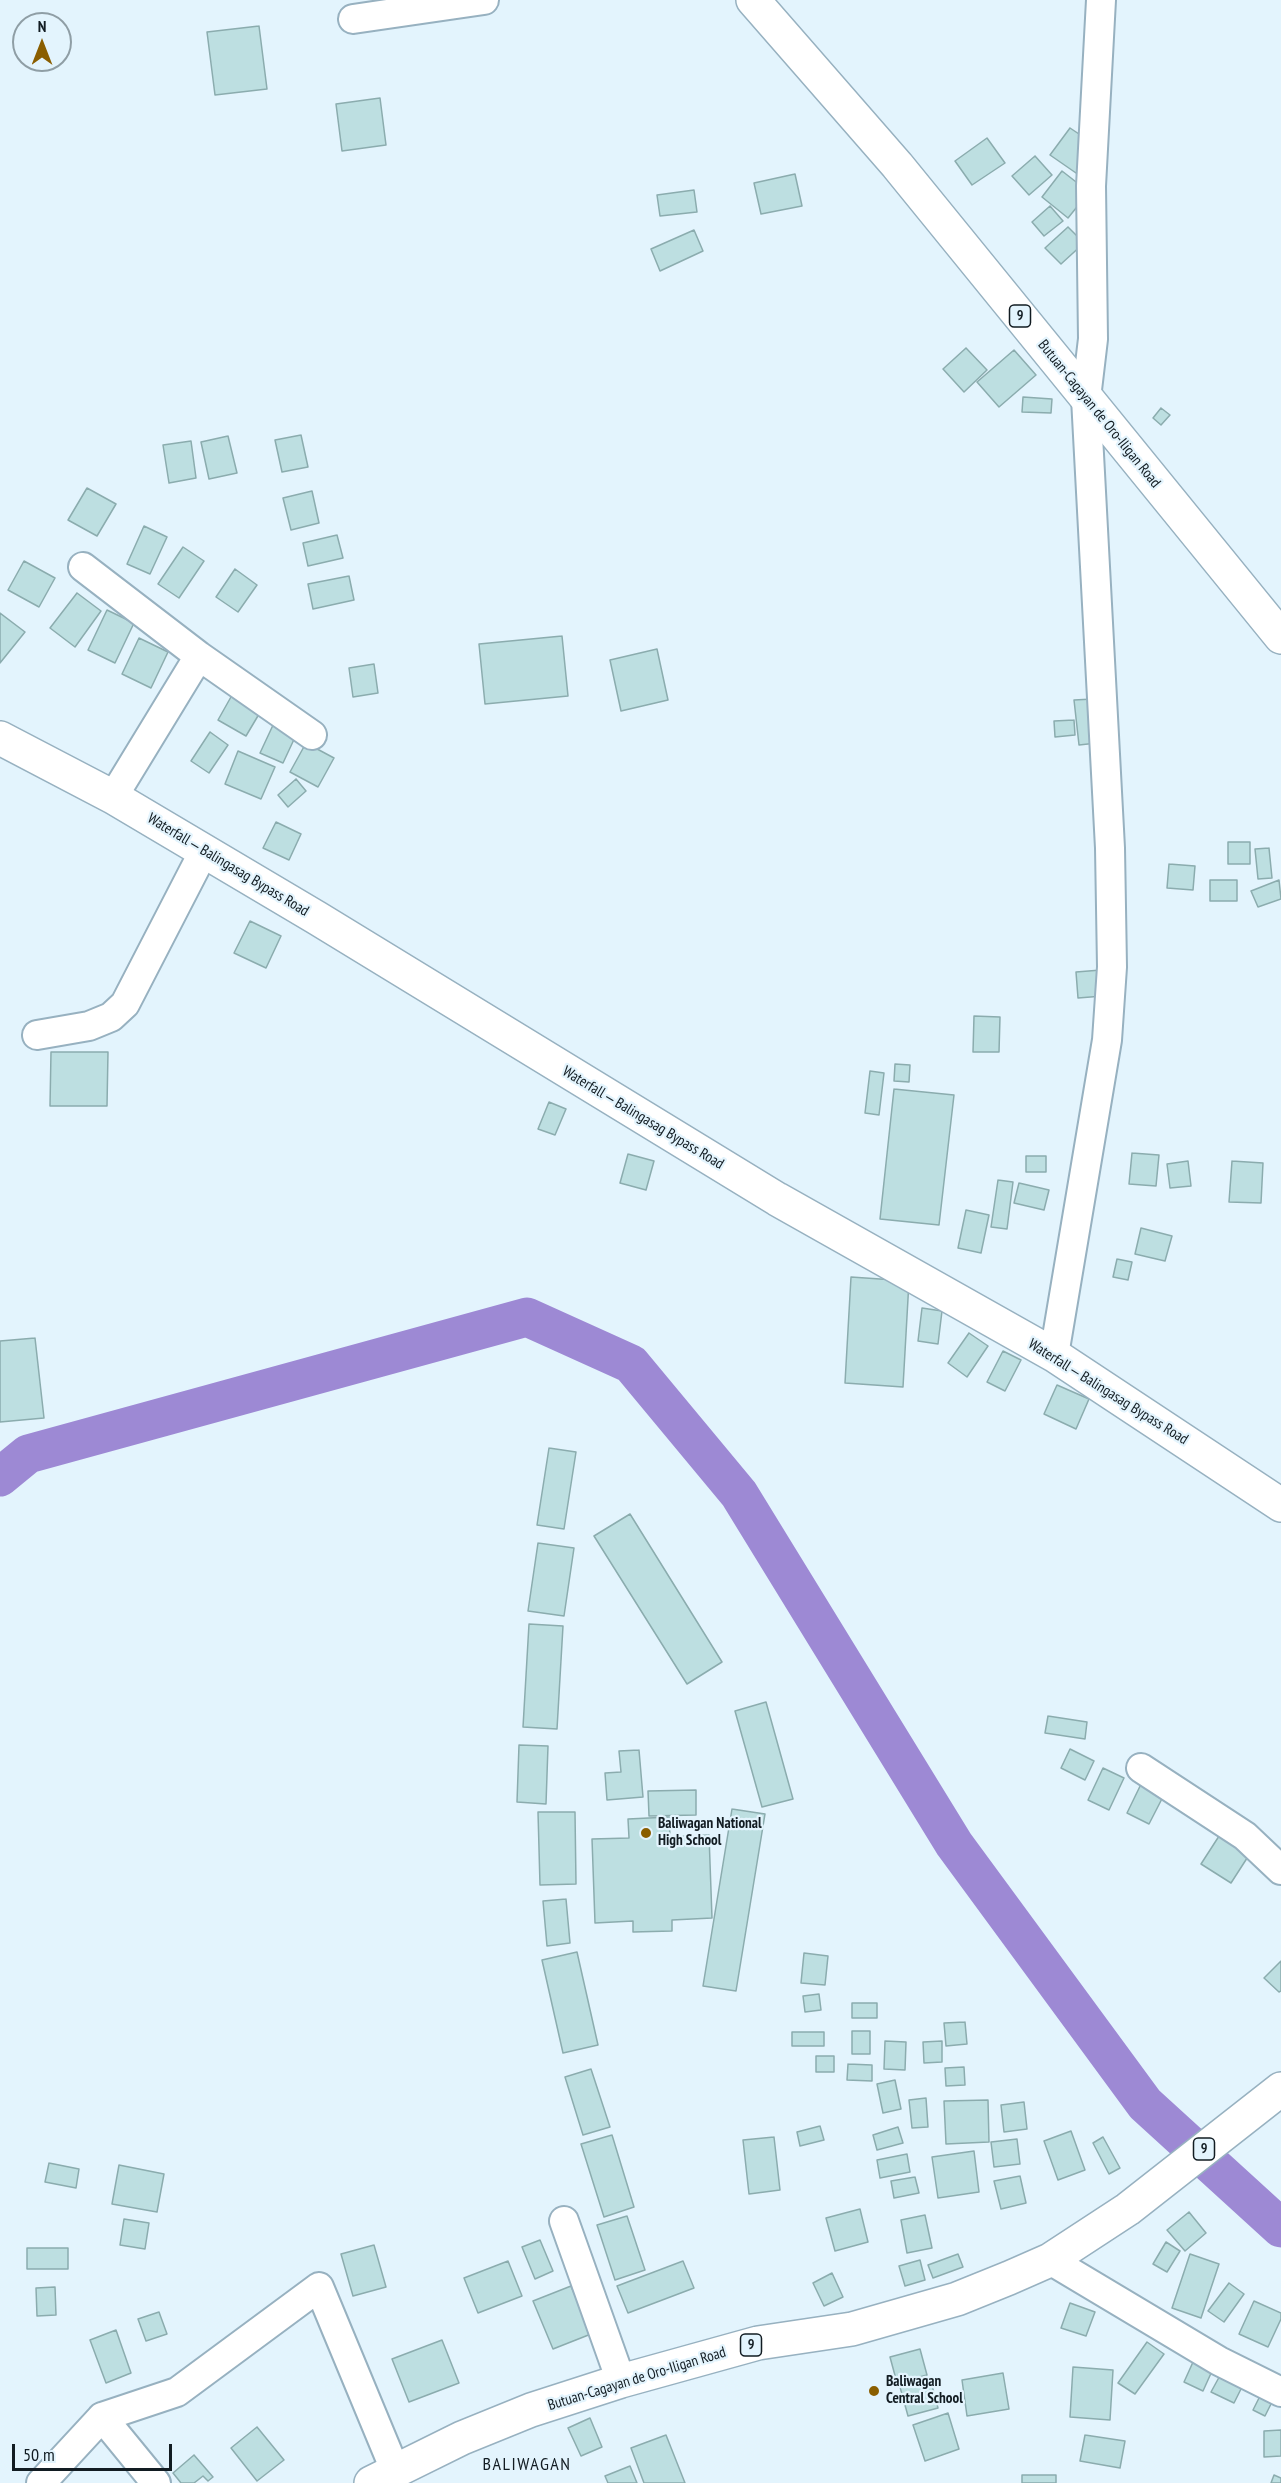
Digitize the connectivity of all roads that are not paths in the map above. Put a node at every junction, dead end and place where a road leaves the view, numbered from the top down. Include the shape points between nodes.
1 (484, 0) edge
2 (753, 0) edge
3 (1101, 0) edge
4 (353, 19) dead end
5 (1086, 398) junction
6 (83, 567) dead end
7 (1281, 637) edge
8 (199, 656) junction
9 (312, 735) dead end
10 (0, 738) edge
11 (113, 797) junction
12 (204, 850) junction
13 (37, 1035) dead end
14 (1054, 1355) junction
15 (1281, 1505) edge
16 (1141, 1768) dead end
17 (1281, 1870) edge
18 (1281, 2089) edge
19 (564, 2221) dead end
20 (1050, 2260) junction
21 (621, 2381) junction
22 (1281, 2392) edge
23 (102, 2416) junction
24 (377, 2480) edge
25 (41, 2483) edge
26 (156, 2483) edge

1 - 4 street
2 - 5 main road, Butuan-Cagayan de Oro-Iligan Road / 9 via 897,165
3 - 5 street via 1091,186 1094,339
5 - 7 main road, Butuan-Cagayan de Oro-Iligan Road / 9
5 - 14 street via 1110,848 1112,967 1107,1041
6 - 8 street
8 - 9 street
8 - 11 street
10 - 11 main road, Waterfall ‒ Balingasag Bypass Road
11 - 12 main road, Waterfall ‒ Balingasag Bypass Road
12 - 13 street via 125,1004 111,1017 89,1026
12 - 14 main road, Waterfall ‒ Balingasag Bypass Road via 777,1199
14 - 15 main road, Waterfall ‒ Balingasag Bypass Road
16 - 17 street via 1245,1836
18 - 20 main road, Butuan-Cagayan de Oro-Iligan Road / 9 via 1128,2209
19 - 21 street
20 - 21 main road, Butuan-Cagayan de Oro-Iligan Road / 9 via 957,2299 852,2329 758,2343
20 - 22 street via 1220,2361
21 - 24 main road, Butuan-Cagayan de Oro-Iligan Road / 9 via 531,2410 462,2438
23 - 24 street via 177,2392 319,2287
23 - 25 street
23 - 26 street

